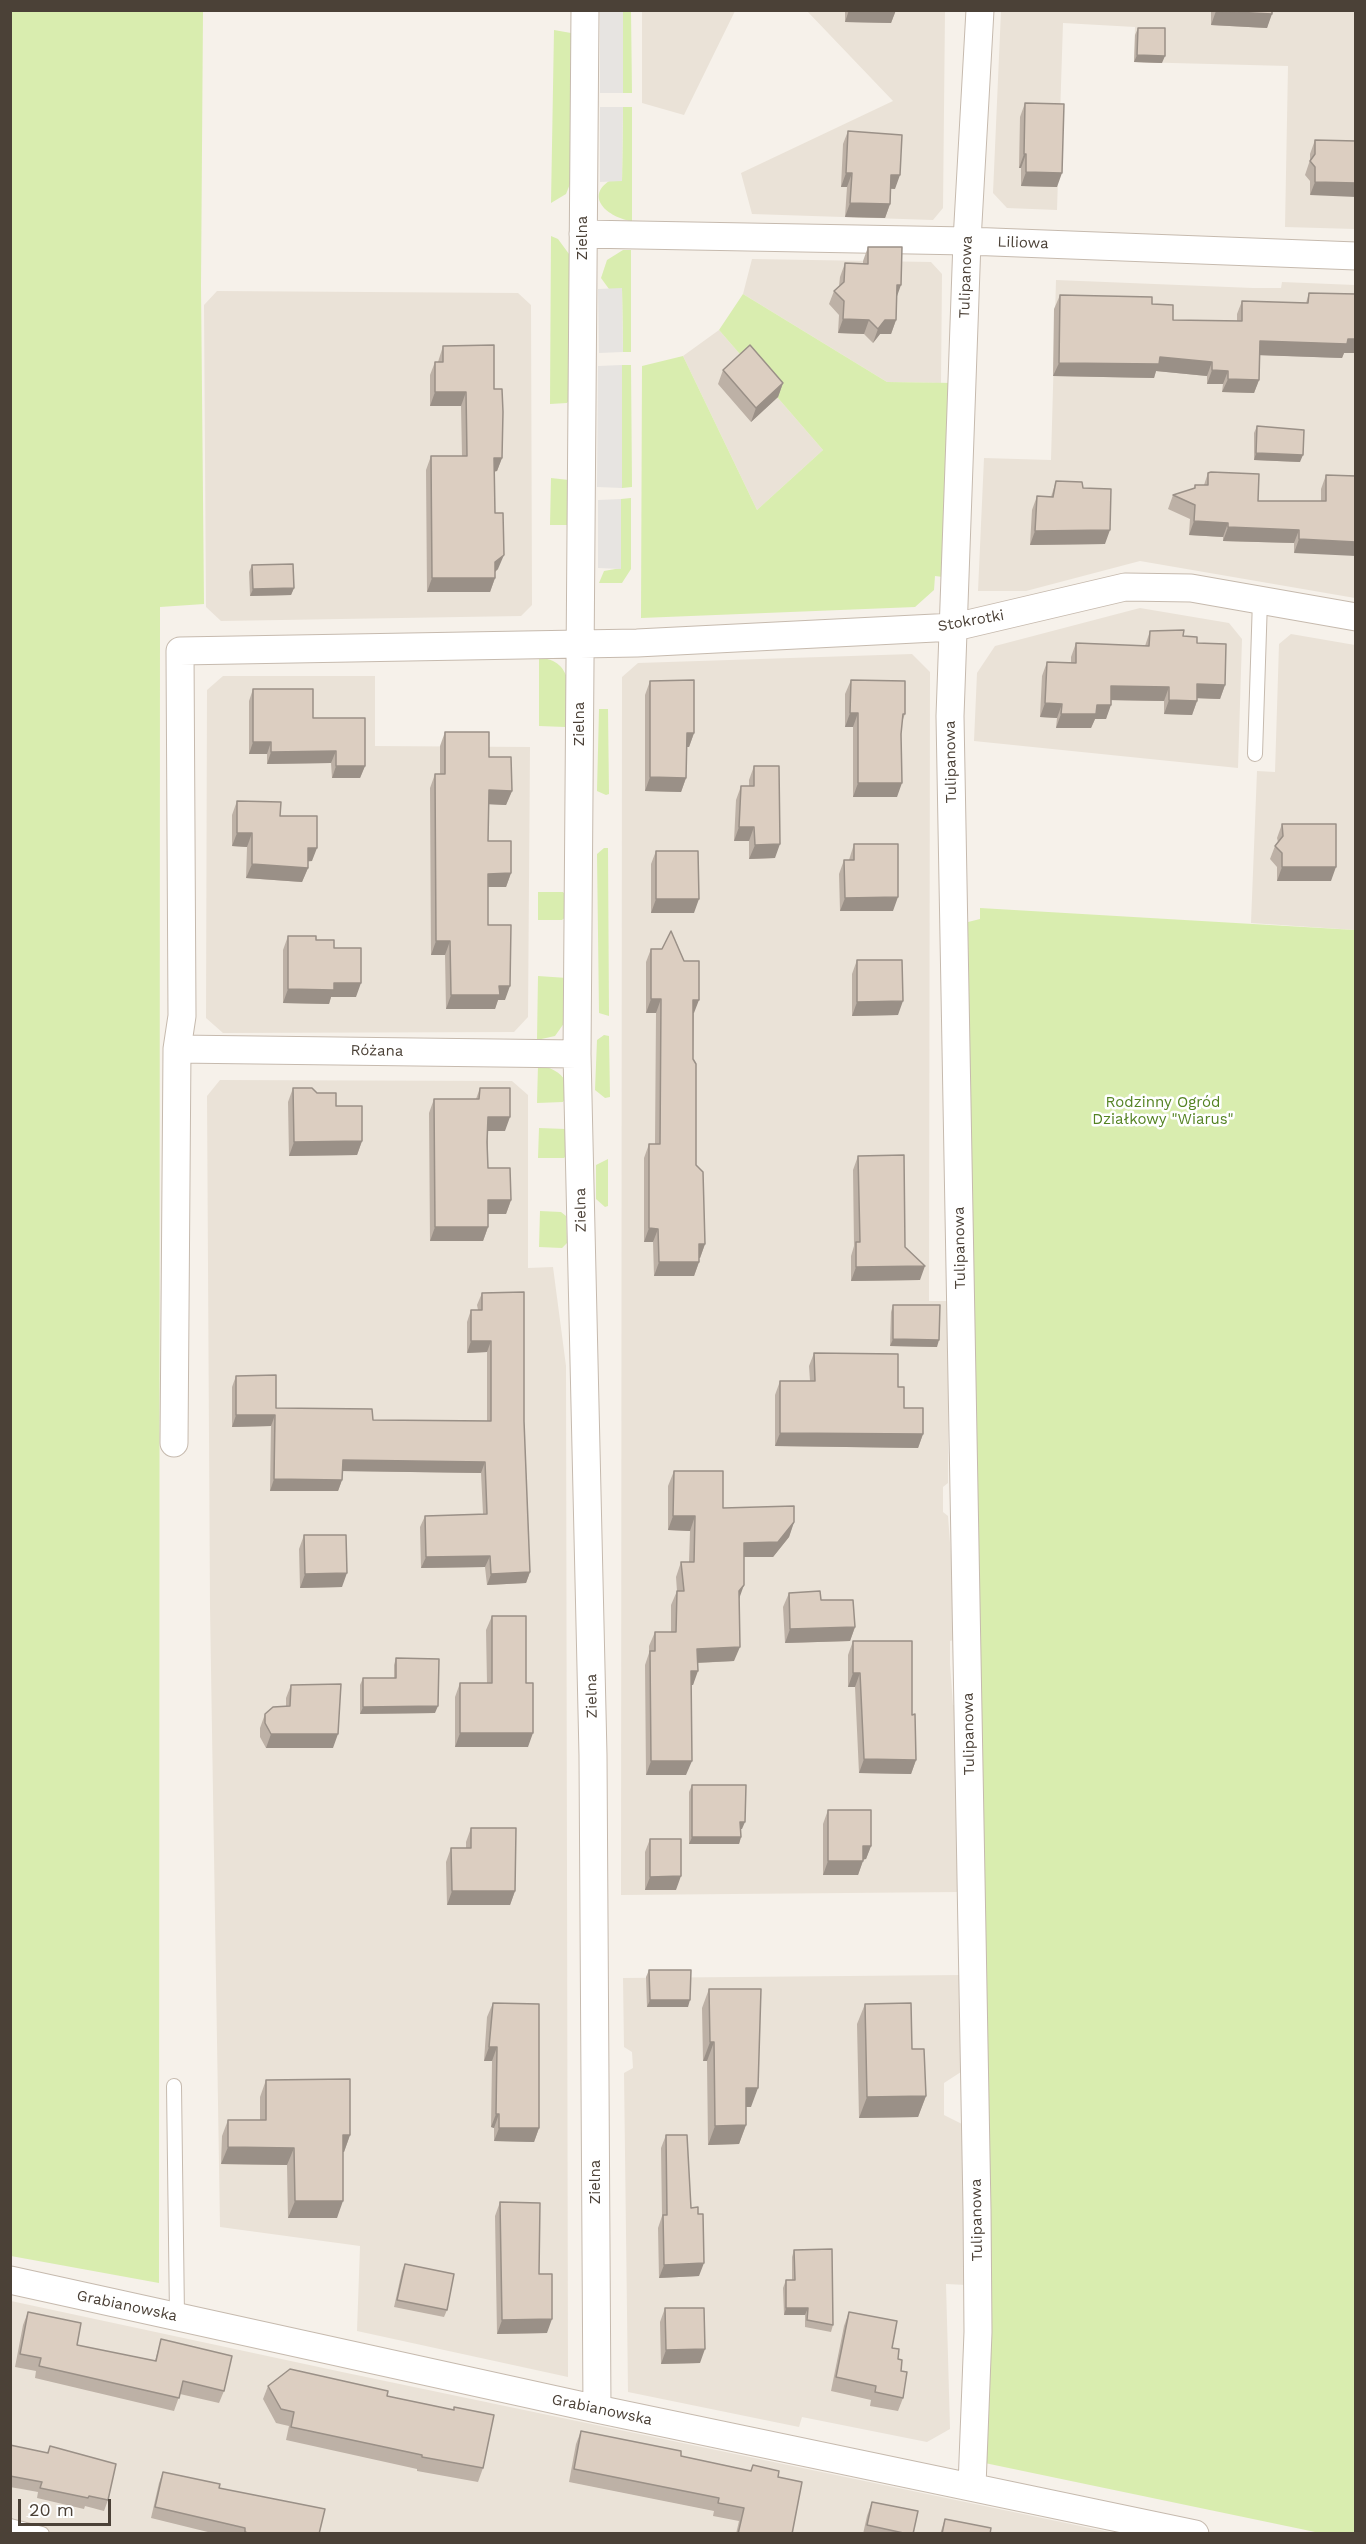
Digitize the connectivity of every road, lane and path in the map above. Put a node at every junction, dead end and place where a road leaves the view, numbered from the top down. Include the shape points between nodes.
1 (585, 10) edge
2 (980, 10) edge
3 (583, 234) junction
4 (967, 241) junction
5 (1356, 256) edge
6 (1260, 600) junction
7 (1356, 617) edge
8 (955, 627) junction
9 (580, 643) junction
10 (1255, 754) dead end
11 (177, 1048) junction
12 (577, 1054) junction
13 (174, 1443) dead end
14 (174, 2086) dead end
15 (10, 2280) edge
16 (177, 2316) junction
17 (597, 2409) junction
18 (972, 2487) junction
19 (10, 2526) edge
20 (42, 2534) edge
21 (1195, 2534) edge

1 - 3 street, Zielna
2 - 4 street, Tulipanowa
3 - 4 street, Liliowa
3 - 9 street, Zielna
4 - 5 street, Liliowa
4 - 8 street, Tulipanowa
6 - 7 street, Stokrotki
6 - 8 street, Stokrotki via 1191,588 1125,587
6 - 10 lane
8 - 9 street, Stokrotki
8 - 18 street, Tulipanowa via 951,740 977,2209 978,2332
9 - 11 street, Stokrotki via 180,651 182,1016
9 - 12 street, Zielna
11 - 12 street, Różana
11 - 13 street
12 - 17 street, Zielna via 593,1755
14 - 16 lane
15 - 16 street, Grabianowska
16 - 17 street, Grabianowska
17 - 18 street, Grabianowska
18 - 21 street, Grabianowska
19 - 20 lane

